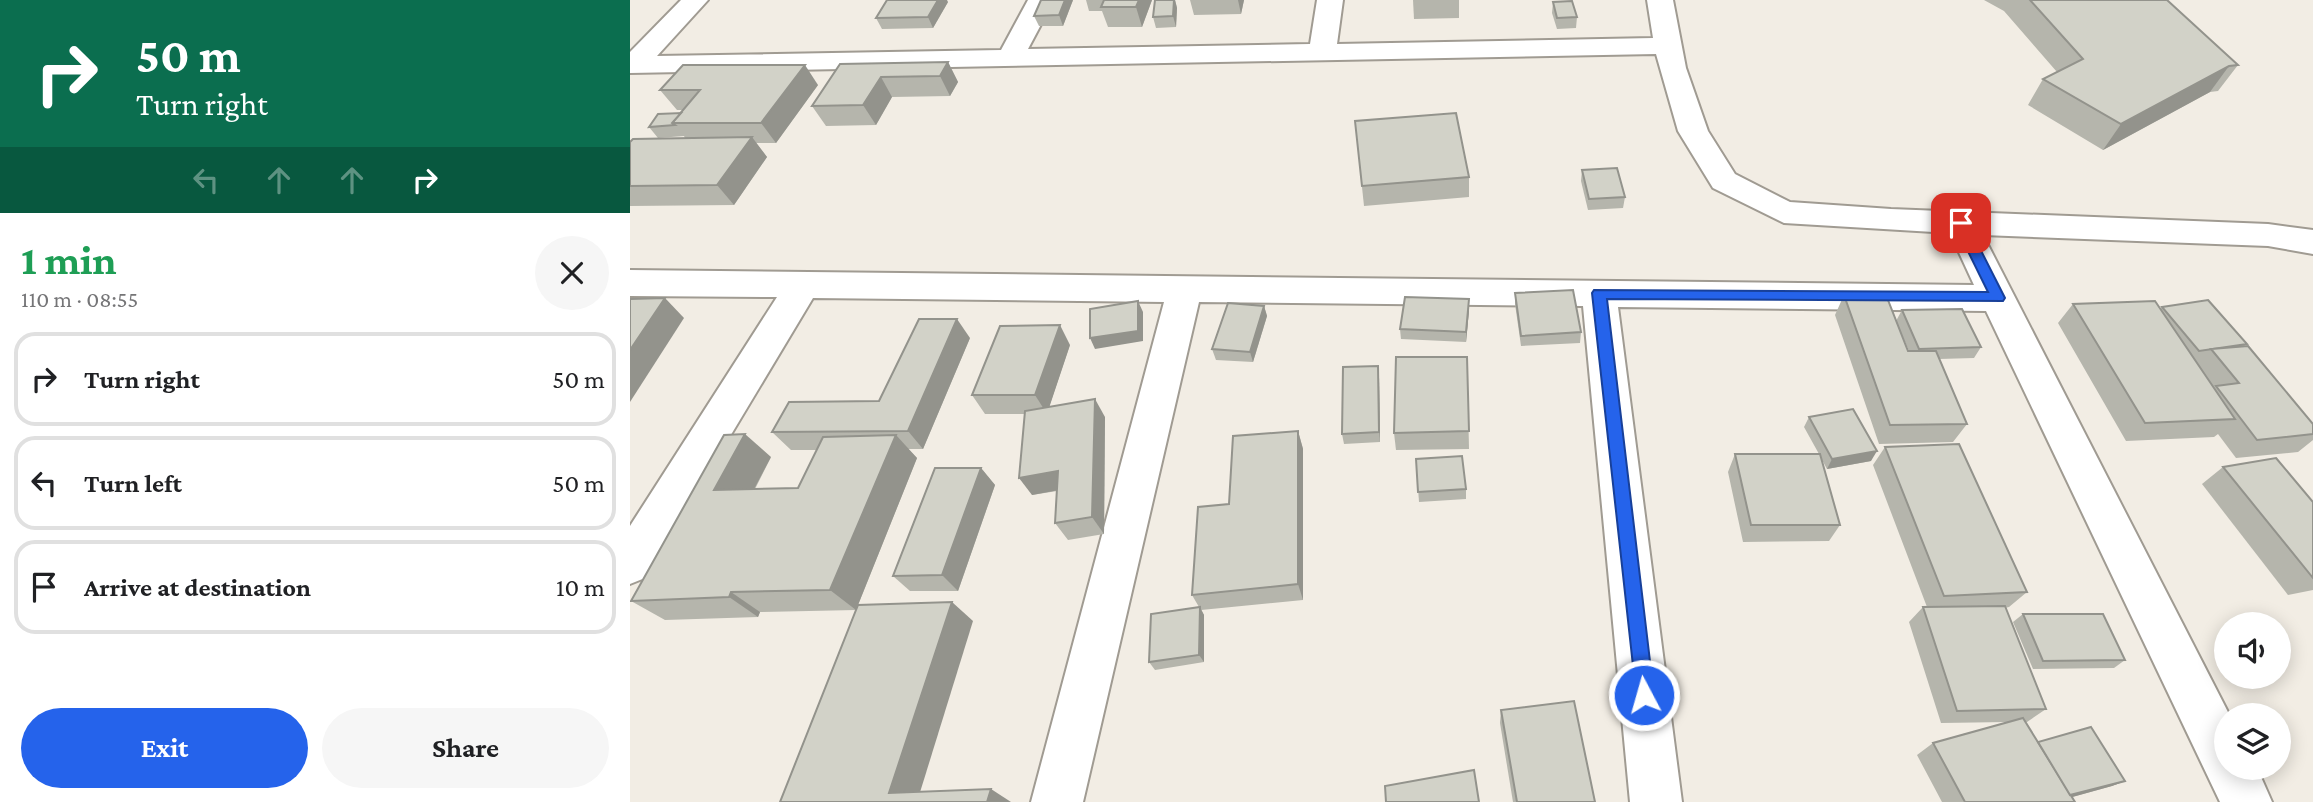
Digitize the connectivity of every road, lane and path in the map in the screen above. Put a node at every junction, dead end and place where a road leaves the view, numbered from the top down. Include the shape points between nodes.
1 (695, 0) edge
2 (1041, 0) edge
3 (1330, 0) edge
4 (1660, 0) edge
5 (1668, 46) junction
6 (1322, 52) junction
7 (1010, 58) junction
8 (631, 65) edge
9 (1961, 223) junction
10 (2313, 242) edge
11 (630, 283) edge
12 (803, 285) junction
13 (1185, 289) junction
14 (1599, 293) junction
15 (1998, 298) junction
16 (630, 564) edge
17 (2214, 737) edge
18 (2236, 780) edge
19 (1057, 802) edge
20 (1656, 802) edge
21 (2246, 802) edge

1 - 8 street
2 - 7 street
3 - 6 street
4 - 5 street
5 - 6 street
5 - 9 street via 1693,131 1724,181 1784,212
6 - 7 street
7 - 8 street
9 - 10 street via 2268,235
9 - 15 street
11 - 12 street
12 - 13 street
12 - 16 street
13 - 14 street
13 - 19 street
14 - 15 street
14 - 20 street
15 - 17 street
18 - 21 street

